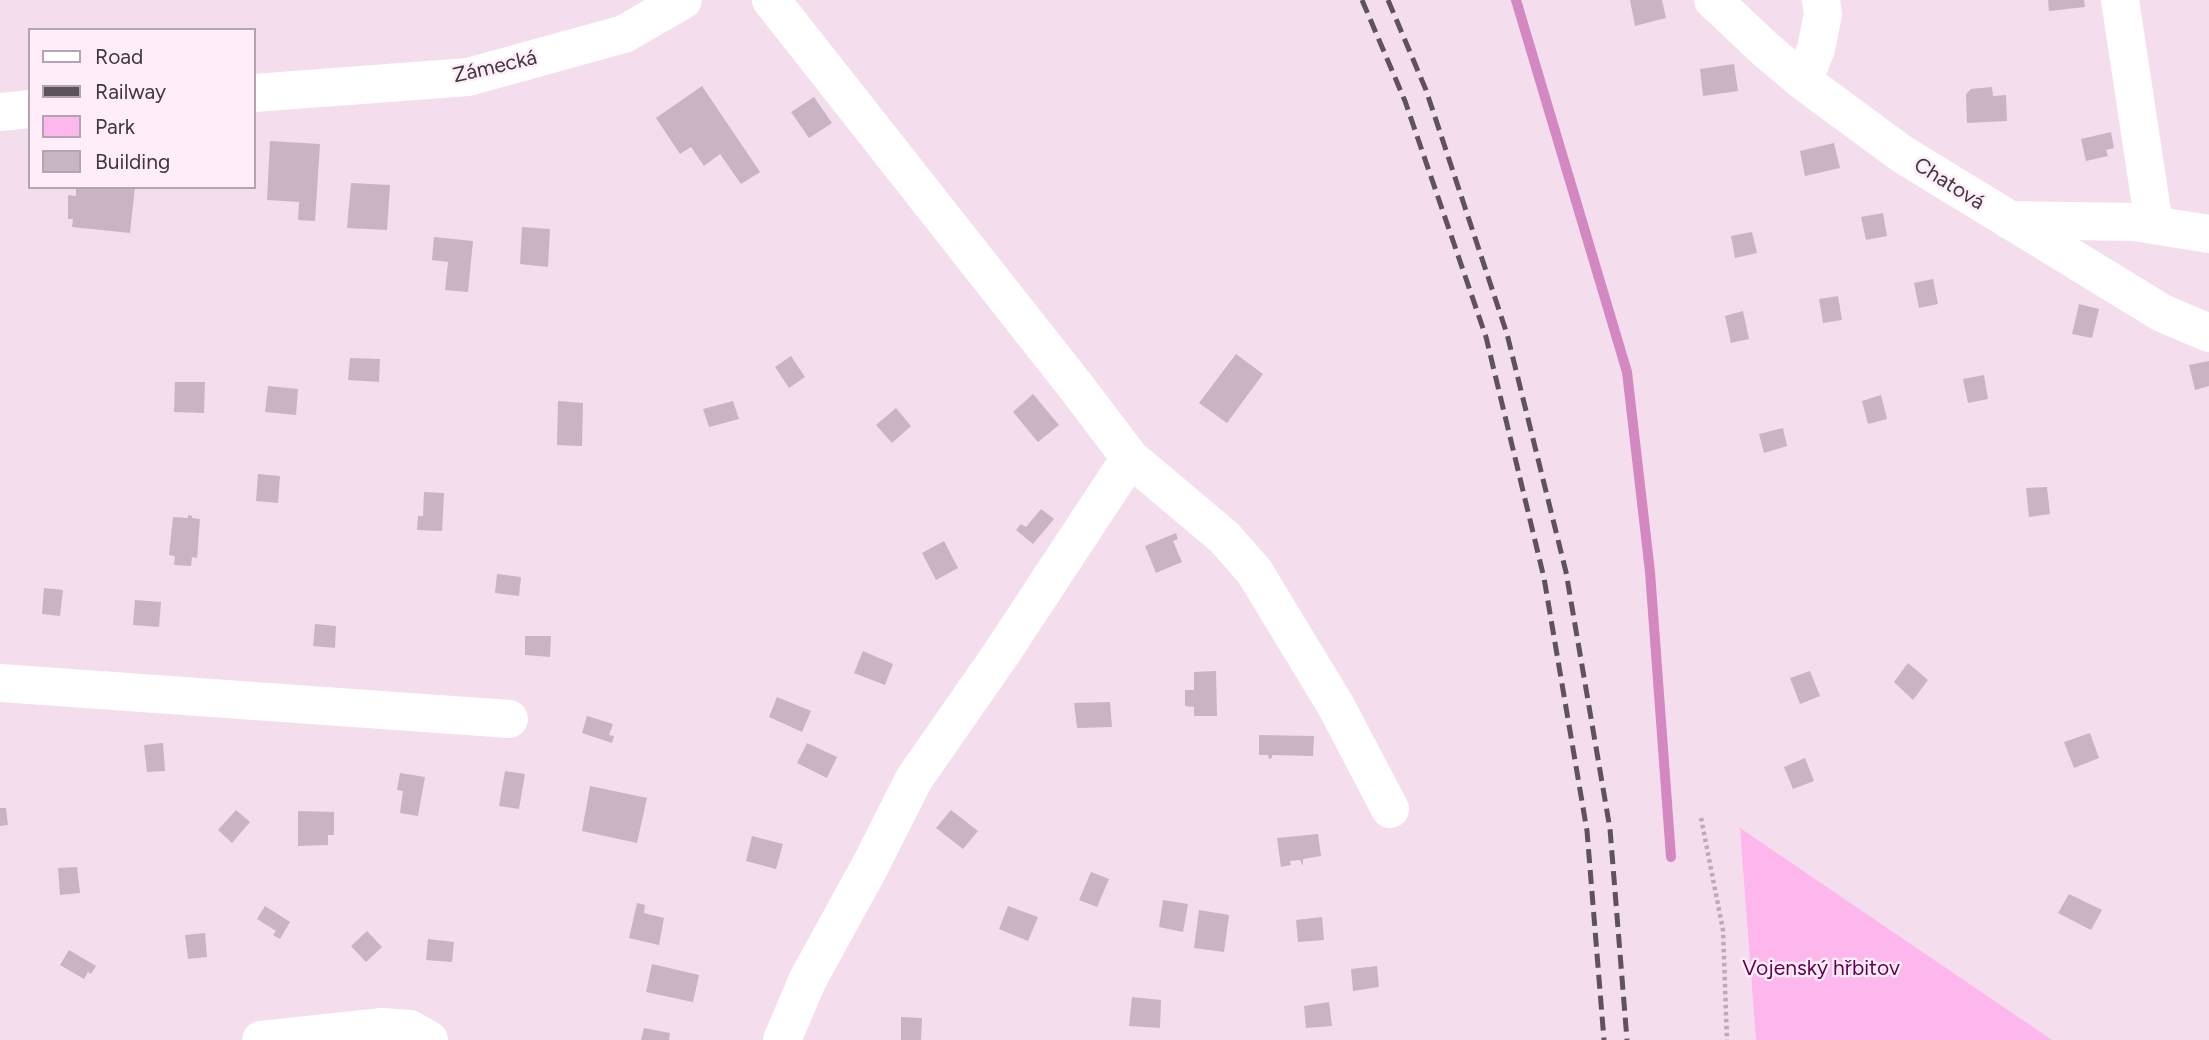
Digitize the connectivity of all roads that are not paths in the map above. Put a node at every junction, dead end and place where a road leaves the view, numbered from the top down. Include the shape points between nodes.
1 (682, 0) edge
2 (771, 0) edge
3 (1713, 0) edge
4 (1821, 0) edge
5 (2120, 0) edge
6 (1803, 81) junction
7 (256, 93) edge
8 (28, 109) edge
9 (0, 111) edge
10 (2008, 220) junction
11 (2154, 225) junction
12 (2209, 234) edge
13 (2209, 333) edge
14 (1130, 458) junction
15 (0, 683) edge
16 (509, 719) dead end
17 (1391, 809) dead end
18 (261, 1040) edge
19 (429, 1040) edge
20 (782, 1040) edge

1 - 7 street, Zámecká via 624,34 468,76
2 - 14 street
3 - 6 street, Chatová
4 - 6 street via 1816,49
5 - 11 street
6 - 10 street, Chatová via 1902,154
8 - 9 street
10 - 11 street
10 - 13 street, Chatová via 2162,313
11 - 12 street
14 - 17 street via 1224,537 1254,571 1336,706
14 - 20 street via 914,779 808,979
15 - 16 street
18 - 19 street via 382,1027 410,1029

